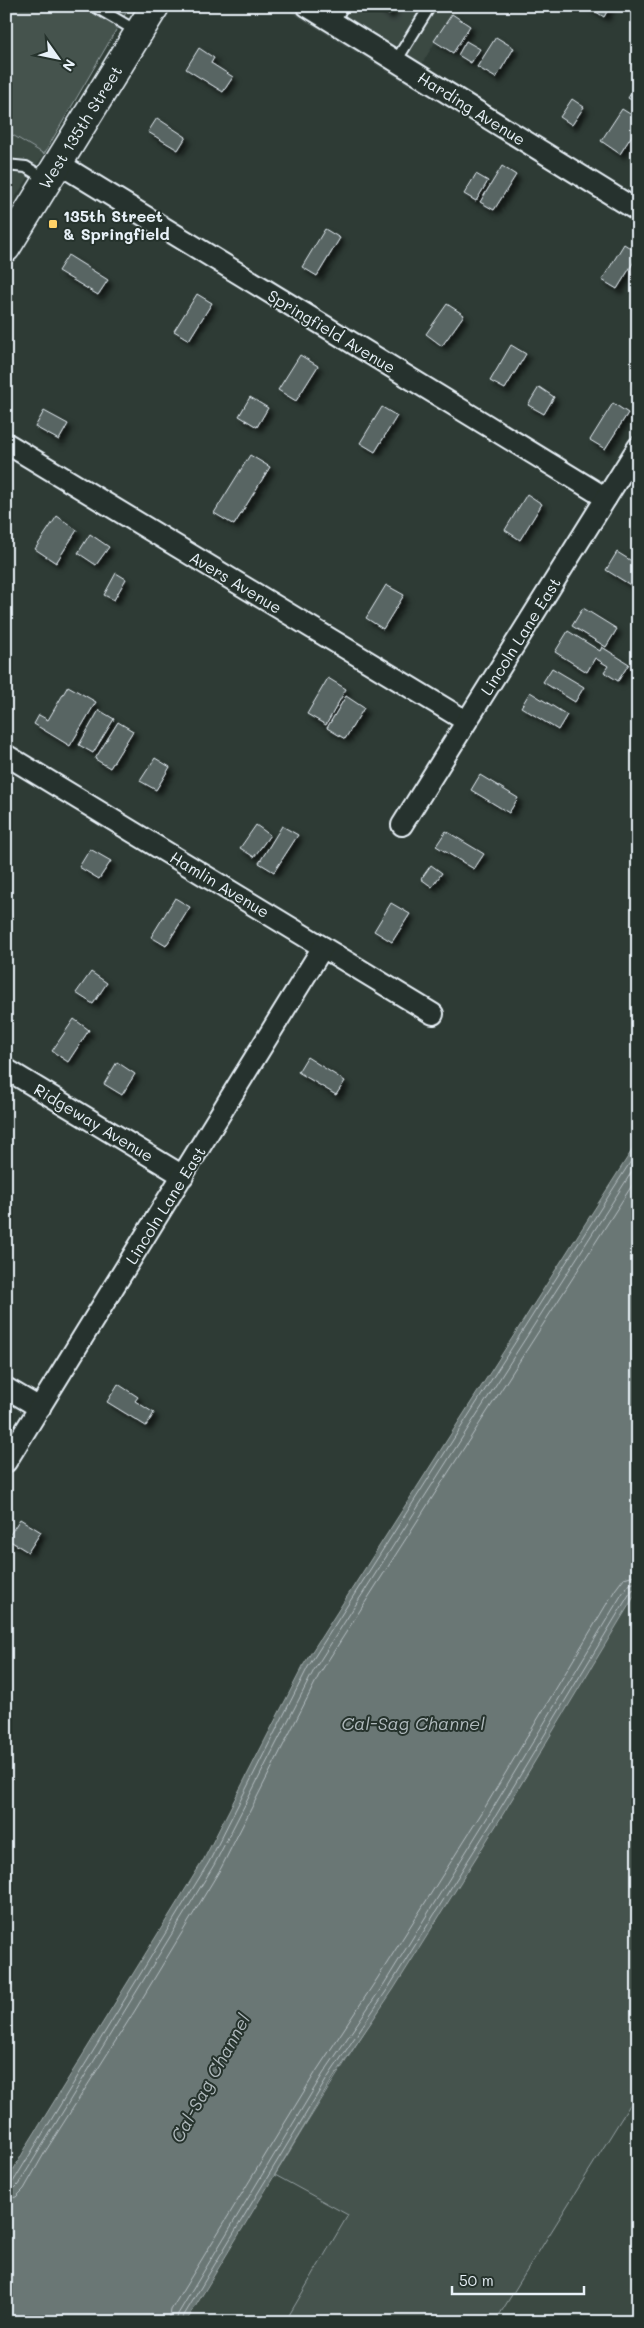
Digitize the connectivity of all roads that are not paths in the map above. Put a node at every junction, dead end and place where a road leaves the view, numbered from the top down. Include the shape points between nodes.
1 (94, 6) edge
2 (155, 6) edge
3 (307, 6) edge
4 (430, 6) edge
5 (338, 14) edge
6 (138, 32) junction
7 (396, 62) junction
8 (6, 165) edge
9 (53, 172) junction
10 (638, 211) edge
11 (6, 248) edge
12 (6, 443) edge
13 (638, 447) edge
14 (606, 498) junction
15 (466, 721) junction
16 (6, 755) edge
17 (402, 826) dead end
18 (323, 947) junction
19 (433, 1014) dead end
20 (6, 1069) edge
21 (183, 1176) junction
22 (6, 1388) edge
23 (40, 1408) junction
24 (6, 1462) edge

1 - 6 lane
2 - 6 street, West 135th Street
3 - 5 street, Harding Avenue
4 - 7 lane
5 - 7 street, Harding Avenue
6 - 9 street, West 135th Street
7 - 10 street, Harding Avenue
8 - 9 lane
9 - 11 street, West 135th Street
9 - 14 street, Springfield Avenue
12 - 15 street, Avers Avenue
13 - 14 street, Lincoln Lane East
14 - 15 street, Lincoln Lane East
15 - 17 street, Lincoln Lane East
16 - 18 street, Hamlin Avenue
18 - 19 street, Hamlin Avenue
18 - 21 street, Lincoln Lane East
20 - 21 street, Ridgeway Avenue
21 - 23 street, Lincoln Lane East
22 - 23 street
23 - 24 street, Lincoln Lane East

